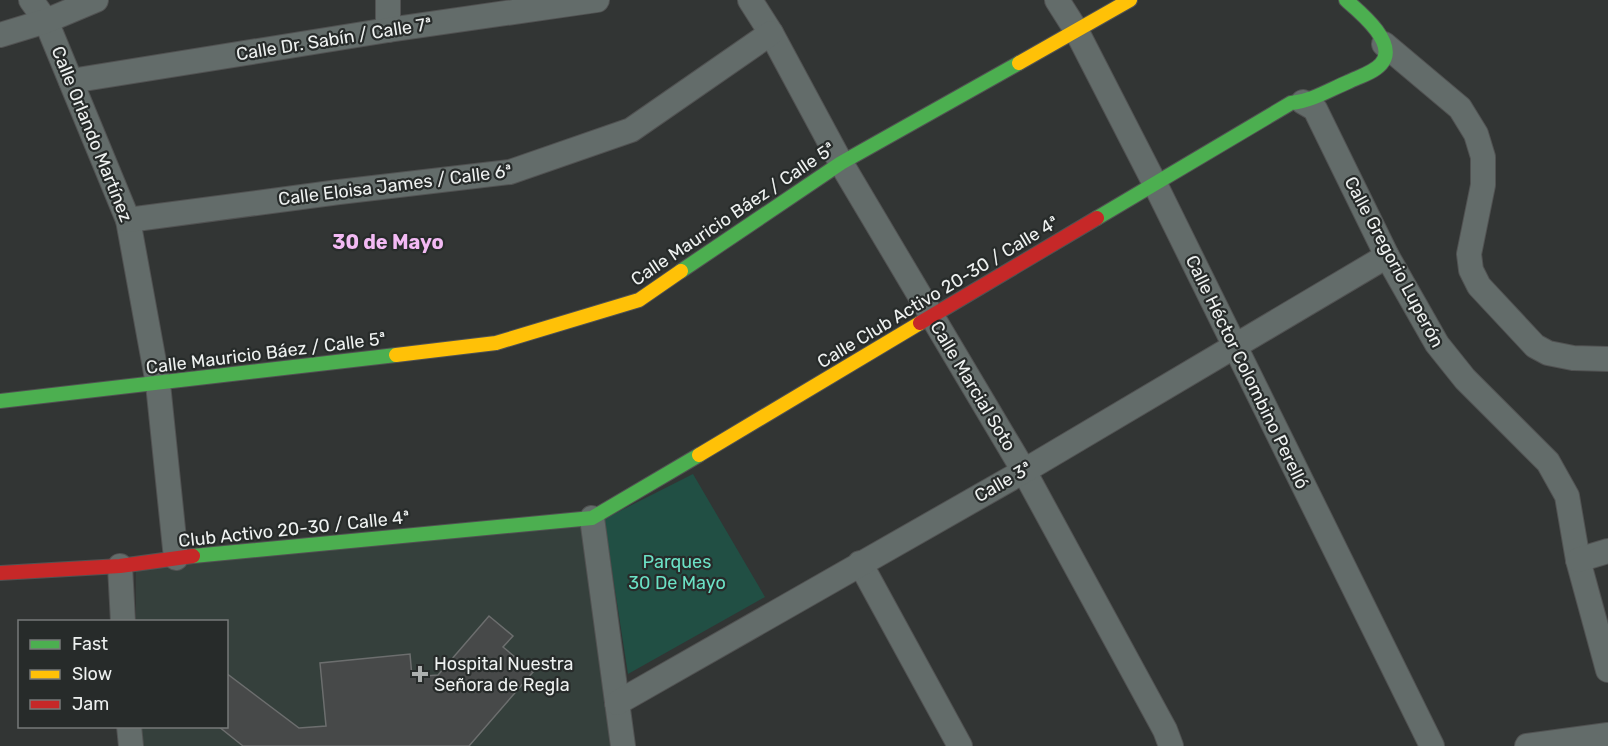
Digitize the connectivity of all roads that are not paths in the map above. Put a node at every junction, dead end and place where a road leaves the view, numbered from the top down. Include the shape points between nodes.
1 (31, 0) edge
2 (96, 0) edge
3 (388, 0) edge
4 (597, 0) edge
5 (750, 0) edge
6 (1058, 0) edge
7 (1130, 0) edge
8 (1346, 0) edge
9 (46, 21) junction
10 (388, 30) junction
11 (1076, 30) junction
12 (771, 33) junction
13 (0, 35) edge
14 (1384, 44) junction
15 (71, 81) junction
16 (1304, 102) junction
17 (841, 163) junction
18 (1155, 184) junction
19 (128, 220) junction
20 (1387, 256) junction
21 (932, 317) junction
22 (1233, 346) junction
23 (1608, 359) edge
24 (158, 384) junction
25 (0, 401) edge
26 (1024, 471) junction
27 (592, 518) junction
28 (1608, 551) edge
29 (176, 558) junction
30 (1578, 560) junction
31 (860, 563) junction
32 (120, 566) junction
33 (0, 573) edge
34 (123, 620) edge
35 (1608, 670) edge
36 (617, 703) junction
37 (129, 728) edge
38 (1608, 735) edge
39 (131, 746) edge
40 (623, 746) edge
41 (960, 746) edge
42 (1171, 746) edge
43 (1432, 746) edge
44 (1527, 746) edge

1 - 9 street, Calle Orlando Martínez
2 - 9 street
3 - 10 street
4 - 10 street, Calle Dr. Sabín / Calle 7ª
5 - 12 street, Calle Marcial Soto
6 - 11 street, Calle Héctor Colombino Perelló
7 - 11 street, Calle Mauricio Báez / Calle 5ª
8 - 14 street via 1372,24
9 - 13 street
9 - 15 street, Calle Orlando Martínez
10 - 15 street, Calle Dr. Sabín / Calle 7ª
11 - 17 street, Calle Mauricio Báez / Calle 5ª
11 - 18 street, Calle Héctor Colombino Perelló
12 - 17 street, Calle Marcial Soto
12 - 19 street, Calle Eloisa James / Calle 6ª via 631,130 510,172
14 - 16 street, Calle Club Activo 20-30 / Calle 4ª via 1386,54 1382,63
14 - 23 street via 1460,108 1476,134 1483,157 1483,185 1469,254 1479,286 1535,346 1574,358
15 - 19 street, Calle Orlando Martínez
16 - 18 street, Calle Club Activo 20-30 / Calle 4ª via 1291,103
16 - 20 street, Calle Gregorio Luperón via 1315,109
17 - 21 street, Calle Marcial Soto
17 - 24 street, Calle Mauricio Báez / Calle 5ª via 639,300 496,343
18 - 21 street, Calle Club Activo 20-30 / Calle 4ª
18 - 22 street, Calle Héctor Colombino Perelló
19 - 24 street, Calle Orlando Martínez
20 - 22 street, Calle 3ª
20 - 30 street, Calle Gregorio Luperón via 1437,344 1465,379 1548,462 1567,496
21 - 26 street, Calle Marcial Soto
21 - 27 street, Calle Club Activo 20-30 / Calle 4ª
22 - 26 street, Calle 3ª
22 - 43 street, Calle Héctor Colombino Perelló
24 - 25 street, Calle Mauricio Báez / Calle 5ª
24 - 29 street, Calle Orlando Martínez
26 - 31 street, Calle 3ª
26 - 42 street, Calle Marcial Soto
27 - 29 street, Club Activo 20-30 / Calle 4ª
27 - 36 street
28 - 30 street
29 - 32 street, Club Activo 20-30 / Calle 4ª
30 - 35 street, Calle Gregorio Luperón
31 - 36 street, Calle 3ª
31 - 41 street
32 - 33 street, Club Activo 20-30 / Calle 4ª
32 - 34 street
36 - 40 street
37 - 39 street
38 - 44 street

